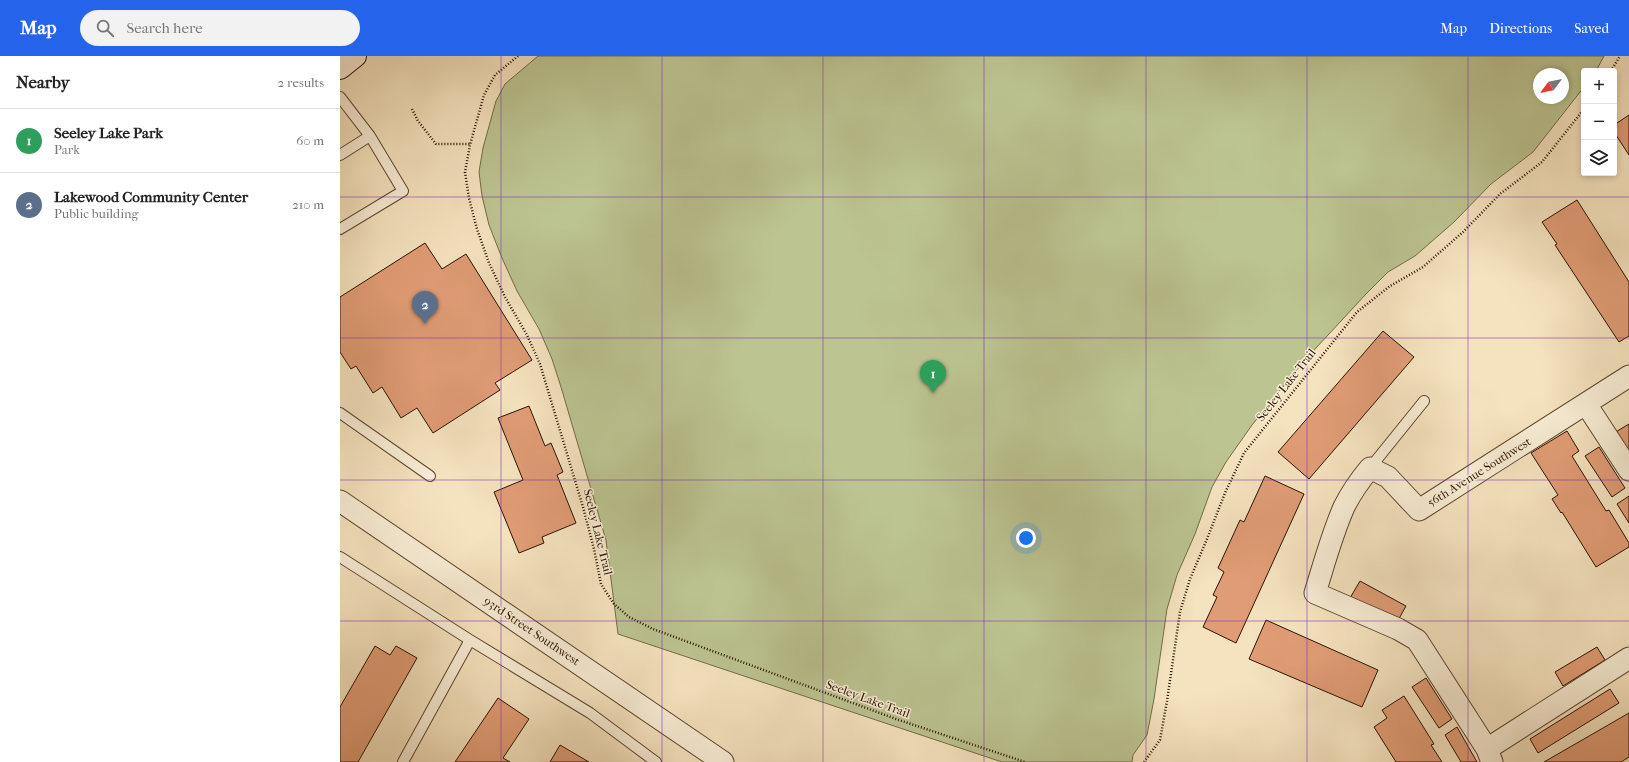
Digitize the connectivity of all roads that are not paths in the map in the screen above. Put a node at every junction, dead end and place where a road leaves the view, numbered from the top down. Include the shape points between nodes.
1 (355, 56) edge
2 (340, 68) edge
3 (340, 97) edge
4 (370, 136) junction
5 (340, 155) edge
6 (340, 229) edge
7 (1629, 376) edge
8 (1424, 401) dead end
9 (1586, 404) junction
10 (340, 413) edge
11 (1370, 468) junction
12 (1629, 470) edge
13 (430, 476) dead end
14 (340, 501) edge
15 (340, 557) edge
16 (470, 640) junction
17 (1629, 658) edge
18 (1490, 755) edge
19 (652, 761) edge
20 (403, 762) edge
21 (723, 762) edge

1 - 2 main road
3 - 4 lane
4 - 5 lane
4 - 6 lane via 404,191
7 - 9 street, 56th Avenue Southwest
8 - 11 lane
9 - 11 street, 56th Avenue Southwest via 1419,510 1388,477
9 - 12 street
10 - 13 lane
11 - 18 street via 1344,507 1315,593 1398,629 1417,640
14 - 21 street, 93rd Street Southwest
15 - 16 lane
16 - 19 lane via 590,713
16 - 20 lane
17 - 18 street

